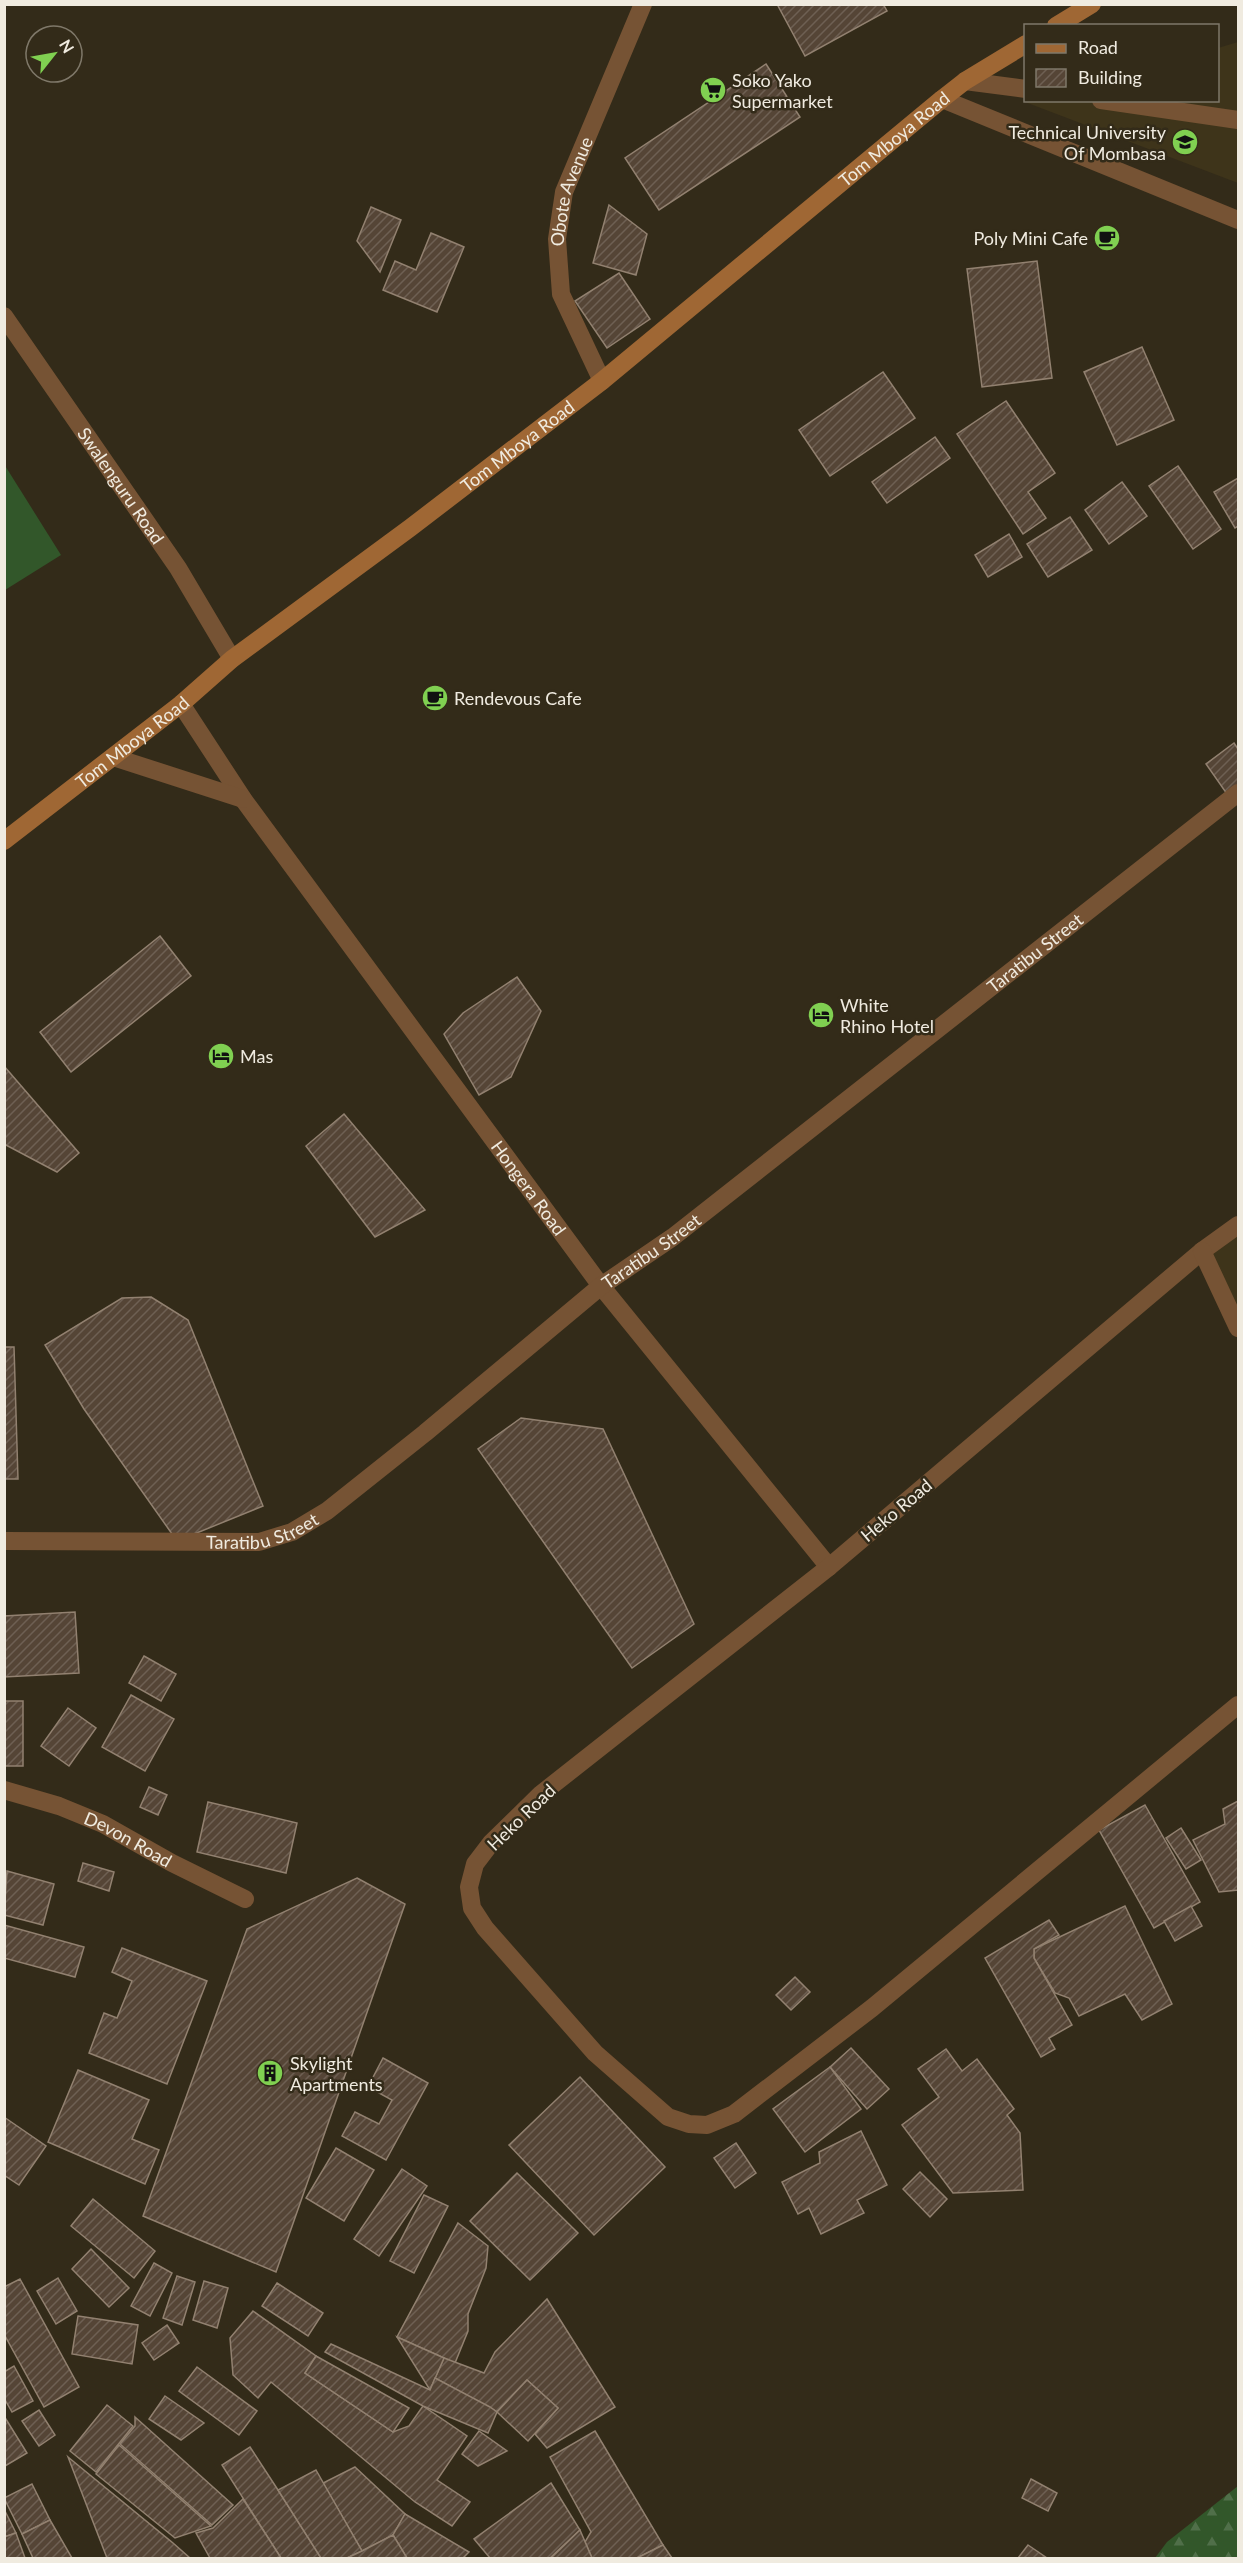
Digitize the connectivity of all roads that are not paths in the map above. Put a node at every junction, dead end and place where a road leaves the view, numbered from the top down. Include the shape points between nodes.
1 (643, 4) edge
2 (1092, 4) edge
3 (1059, 24) edge
4 (1024, 45) edge
5 (965, 81) junction
6 (1024, 89) edge
7 (942, 99) junction
8 (1115, 102) edge
9 (1239, 120) edge
10 (1239, 219) edge
11 (4, 316) edge
12 (602, 381) junction
13 (232, 659) junction
14 (181, 704) junction
15 (113, 757) junction
16 (1239, 793) edge
17 (243, 799) junction
18 (4, 841) edge
19 (1239, 1225) edge
20 (1202, 1251) junction
21 (602, 1286) junction
22 (1239, 1328) edge
23 (4, 1541) edge
24 (829, 1567) junction
25 (1239, 1705) edge
26 (4, 1790) edge
27 (245, 1899) dead end

1 - 12 street, Obote Avenue via 564,192 557,239 561,294
2 - 3 main road
4 - 5 main road, Tom Mboya Road
5 - 6 street
5 - 7 main road, Tom Mboya Road
7 - 10 street
7 - 12 main road, Tom Mboya Road
8 - 9 street
11 - 13 street, Swalenguru Road via 178,568
12 - 13 main road, Tom Mboya Road
13 - 14 main road, Tom Mboya Road
14 - 15 main road, Tom Mboya Road
14 - 17 street, Hongera Road
15 - 17 street
15 - 18 main road, Tom Mboya Road
16 - 21 street, Taratibu Street via 673,1237
17 - 21 street, Hongera Road
19 - 20 street, Heko Road
20 - 22 street
20 - 24 street, Heko Road
21 - 23 street, Taratibu Street via 327,1511 278,1538 225,1543
21 - 24 street, Hongera Road
24 - 25 street, Heko Road via 541,1794 475,1864 469,1887 472,1908 485,1928 595,2053 668,2117 707,2125 734,2114 872,2008
26 - 27 street, Devon Road via 103,1824

